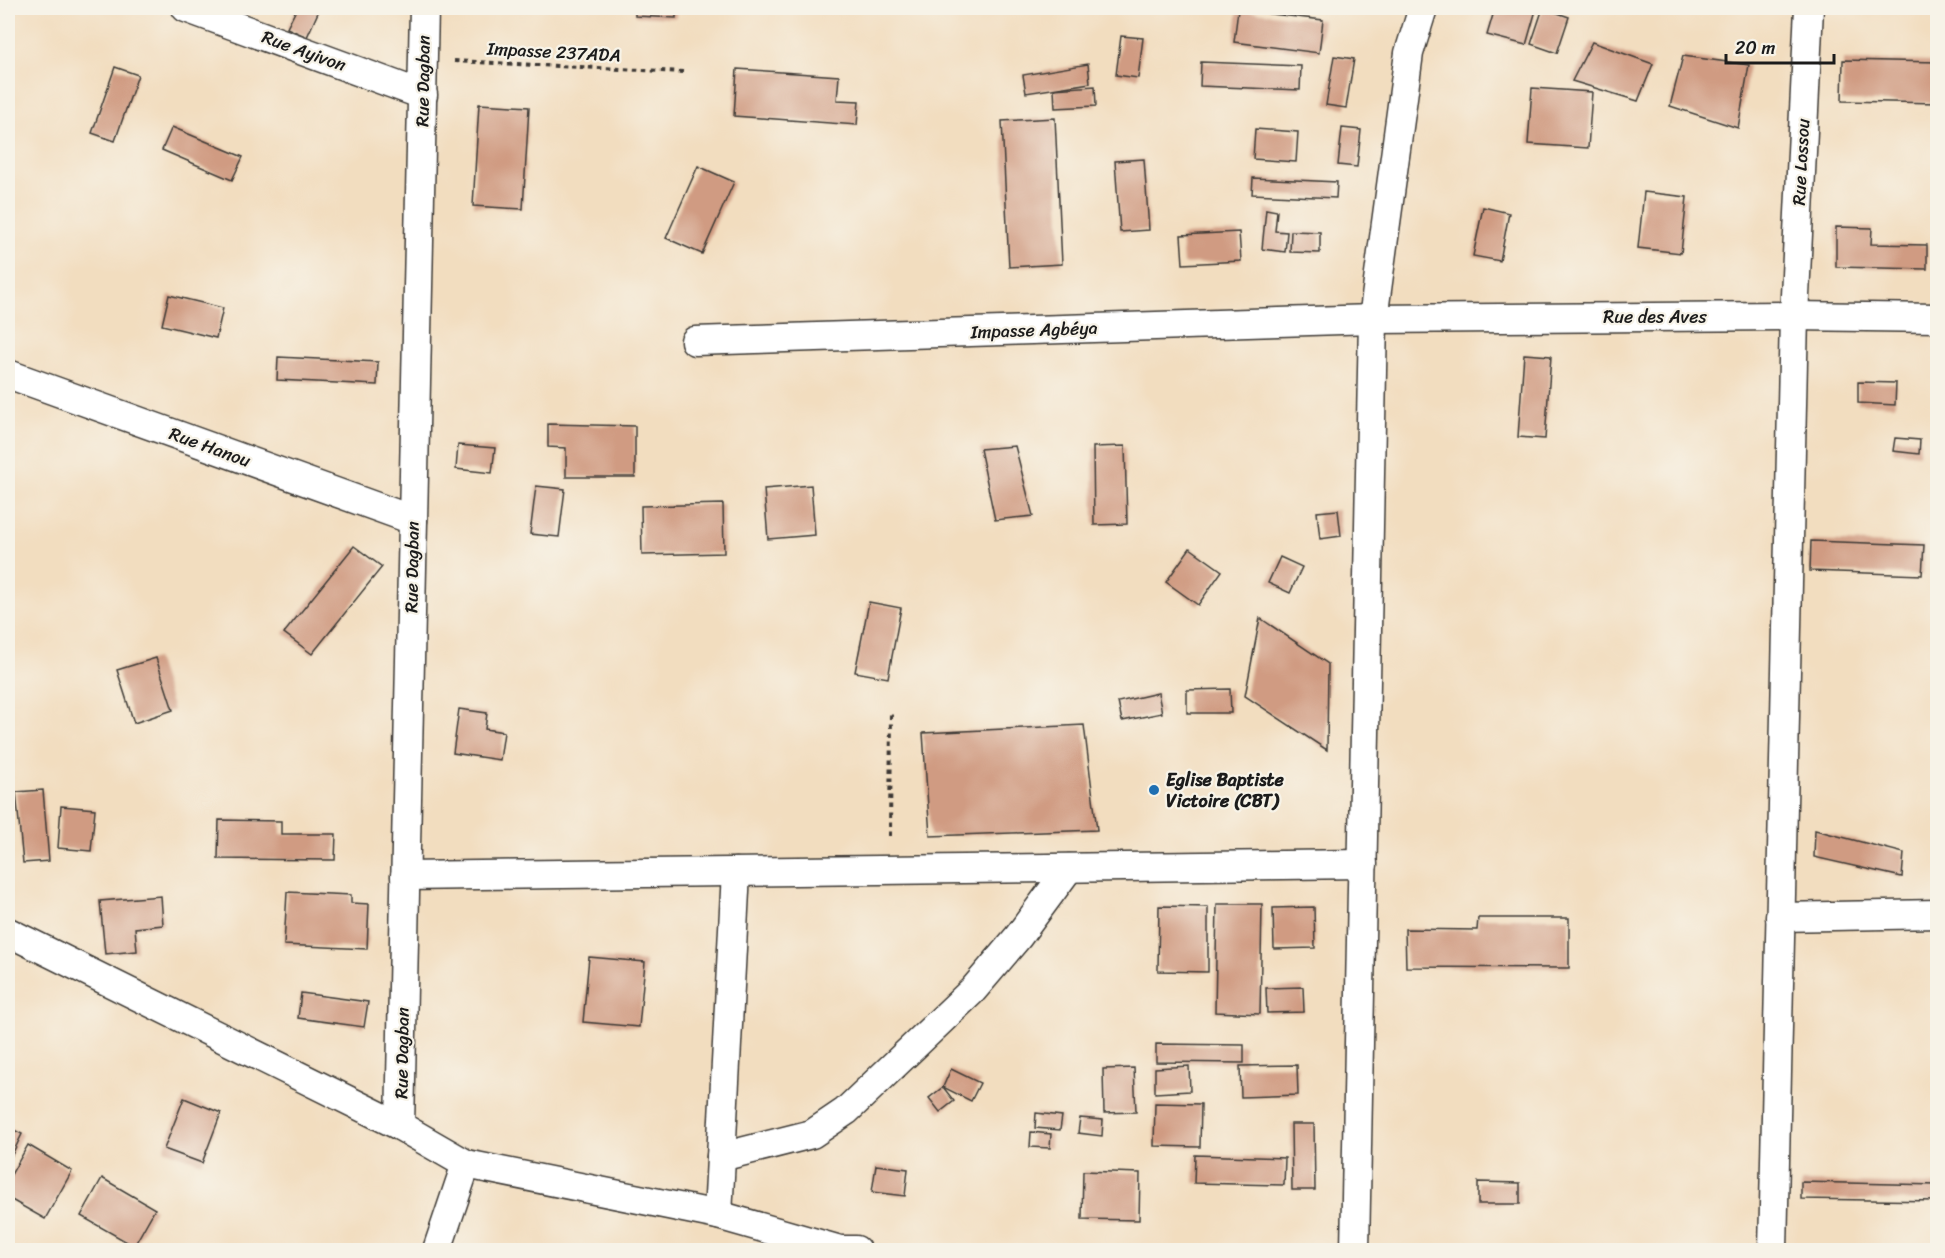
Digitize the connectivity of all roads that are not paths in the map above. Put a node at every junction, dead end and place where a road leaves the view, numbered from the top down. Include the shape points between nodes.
1 (186, 8) edge
2 (424, 8) edge
3 (1423, 8) edge
4 (1809, 8) edge
5 (423, 95) junction
6 (1794, 316) junction
7 (1938, 318) edge
8 (1373, 319) junction
9 (695, 341) dead end
10 (8, 374) edge
11 (413, 520) junction
12 (1363, 864) junction
13 (1069, 868) junction
14 (736, 872) junction
15 (405, 876) junction
16 (1938, 914) edge
17 (1779, 917) junction
18 (8, 932) edge
19 (400, 1126) junction
20 (721, 1157) junction
21 (465, 1164) junction
22 (718, 1215) junction
23 (437, 1251) edge
24 (856, 1251) edge
25 (1355, 1251) edge
26 (1773, 1251) edge

1 - 5 street, Rue Ayivon
2 - 5 street, Rue Dagban
3 - 8 street via 1409,53
4 - 6 street, Rue Lossou
5 - 11 street, Rue Dagban
6 - 7 street, Rue des Aves
6 - 8 street, Rue des Aves
6 - 17 street, Rue Lossou
8 - 9 street, Impasse Agbéya
8 - 12 street
10 - 11 street, Rue Hanou
11 - 15 street, Rue Dagban
12 - 13 street
12 - 25 street
13 - 14 street
13 - 20 street via 973,990 846,1111 812,1134
14 - 15 street
14 - 20 street
15 - 19 street, Rue Dagban
16 - 17 street
17 - 26 street, Rue Lossou
18 - 19 street
19 - 21 street
20 - 22 street
21 - 22 street
21 - 23 street
22 - 24 street via 840,1250

